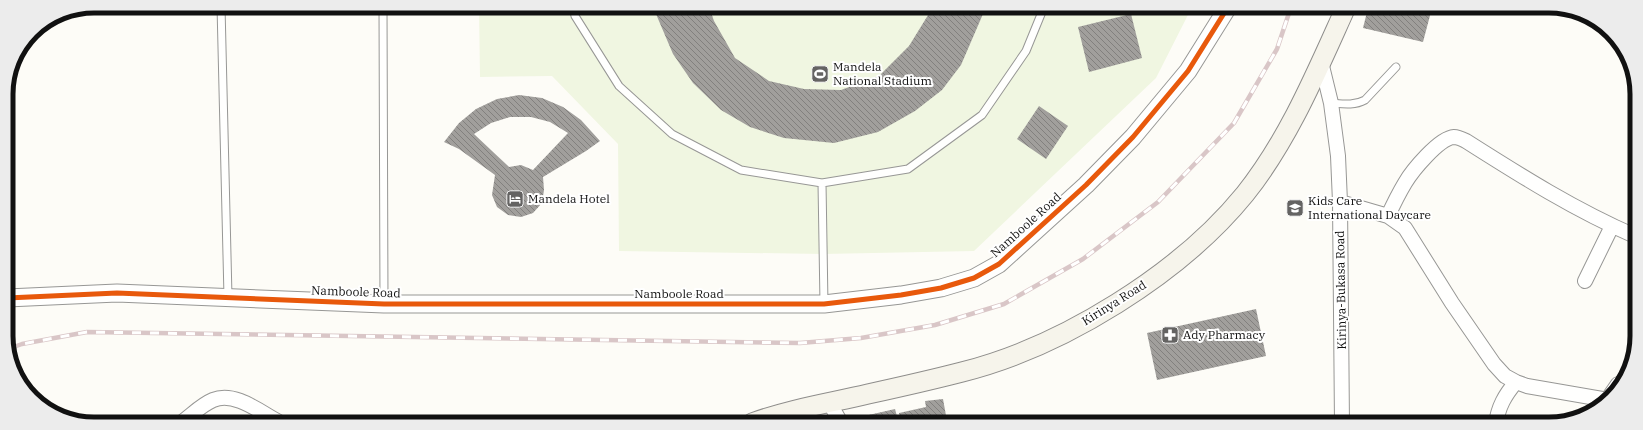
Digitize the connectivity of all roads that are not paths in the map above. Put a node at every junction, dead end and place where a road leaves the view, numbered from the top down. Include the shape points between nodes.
1 (220, 13) edge
2 (382, 13) edge
3 (575, 13) edge
4 (1042, 13) edge
5 (1224, 13) edge
6 (1344, 13) edge
7 (1321, 62) junction
8 (1396, 67) dead end
9 (1331, 103) junction
10 (822, 184) junction
11 (1340, 202) junction
12 (1388, 216) junction
13 (1612, 226) junction
14 (1630, 234) edge
15 (1585, 281) dead end
16 (228, 297) junction
17 (13, 298) edge
18 (384, 304) junction
19 (824, 304) junction
20 (1516, 382) junction
21 (1600, 399) edge
22 (829, 402) junction
23 (188, 417) edge
24 (269, 417) edge
25 (774, 417) edge
26 (838, 417) edge
27 (1342, 417) edge
28 (1497, 417) edge

1 - 16 lane
2 - 18 lane
3 - 10 lane via 619,86 672,134 742,170
4 - 10 lane via 1026,51 982,115 908,169
5 - 19 street, Namboole Road via 1188,71 1133,137 1086,185 999,264 974,278 941,288
6 - 7 main road, Kirinya Road
7 - 9 street, Kirinya-Bukasa Road
7 - 22 main road, Kirinya Road via 1274,151 1246,193 1201,240 1160,274 1080,326 1005,360
8 - 9 lane via 1365,100 1350,104
9 - 11 street, Kirinya-Bukasa Road via 1338,156
10 - 19 lane
11 - 12 street
11 - 27 street, Kirinya-Bukasa Road
12 - 13 street via 1405,182 1418,165 1440,144 1454,137 1466,141 1544,190
12 - 20 street via 1405,228 1494,364 1505,376
13 - 14 street
13 - 15 street
16 - 17 street, Namboole Road via 117,293
16 - 18 street, Namboole Road
18 - 19 street, Namboole Road
20 - 21 street
20 - 28 street via 1506,394
22 - 25 main road, Kirinya Road
22 - 26 street
23 - 24 street via 204,405 227,397

